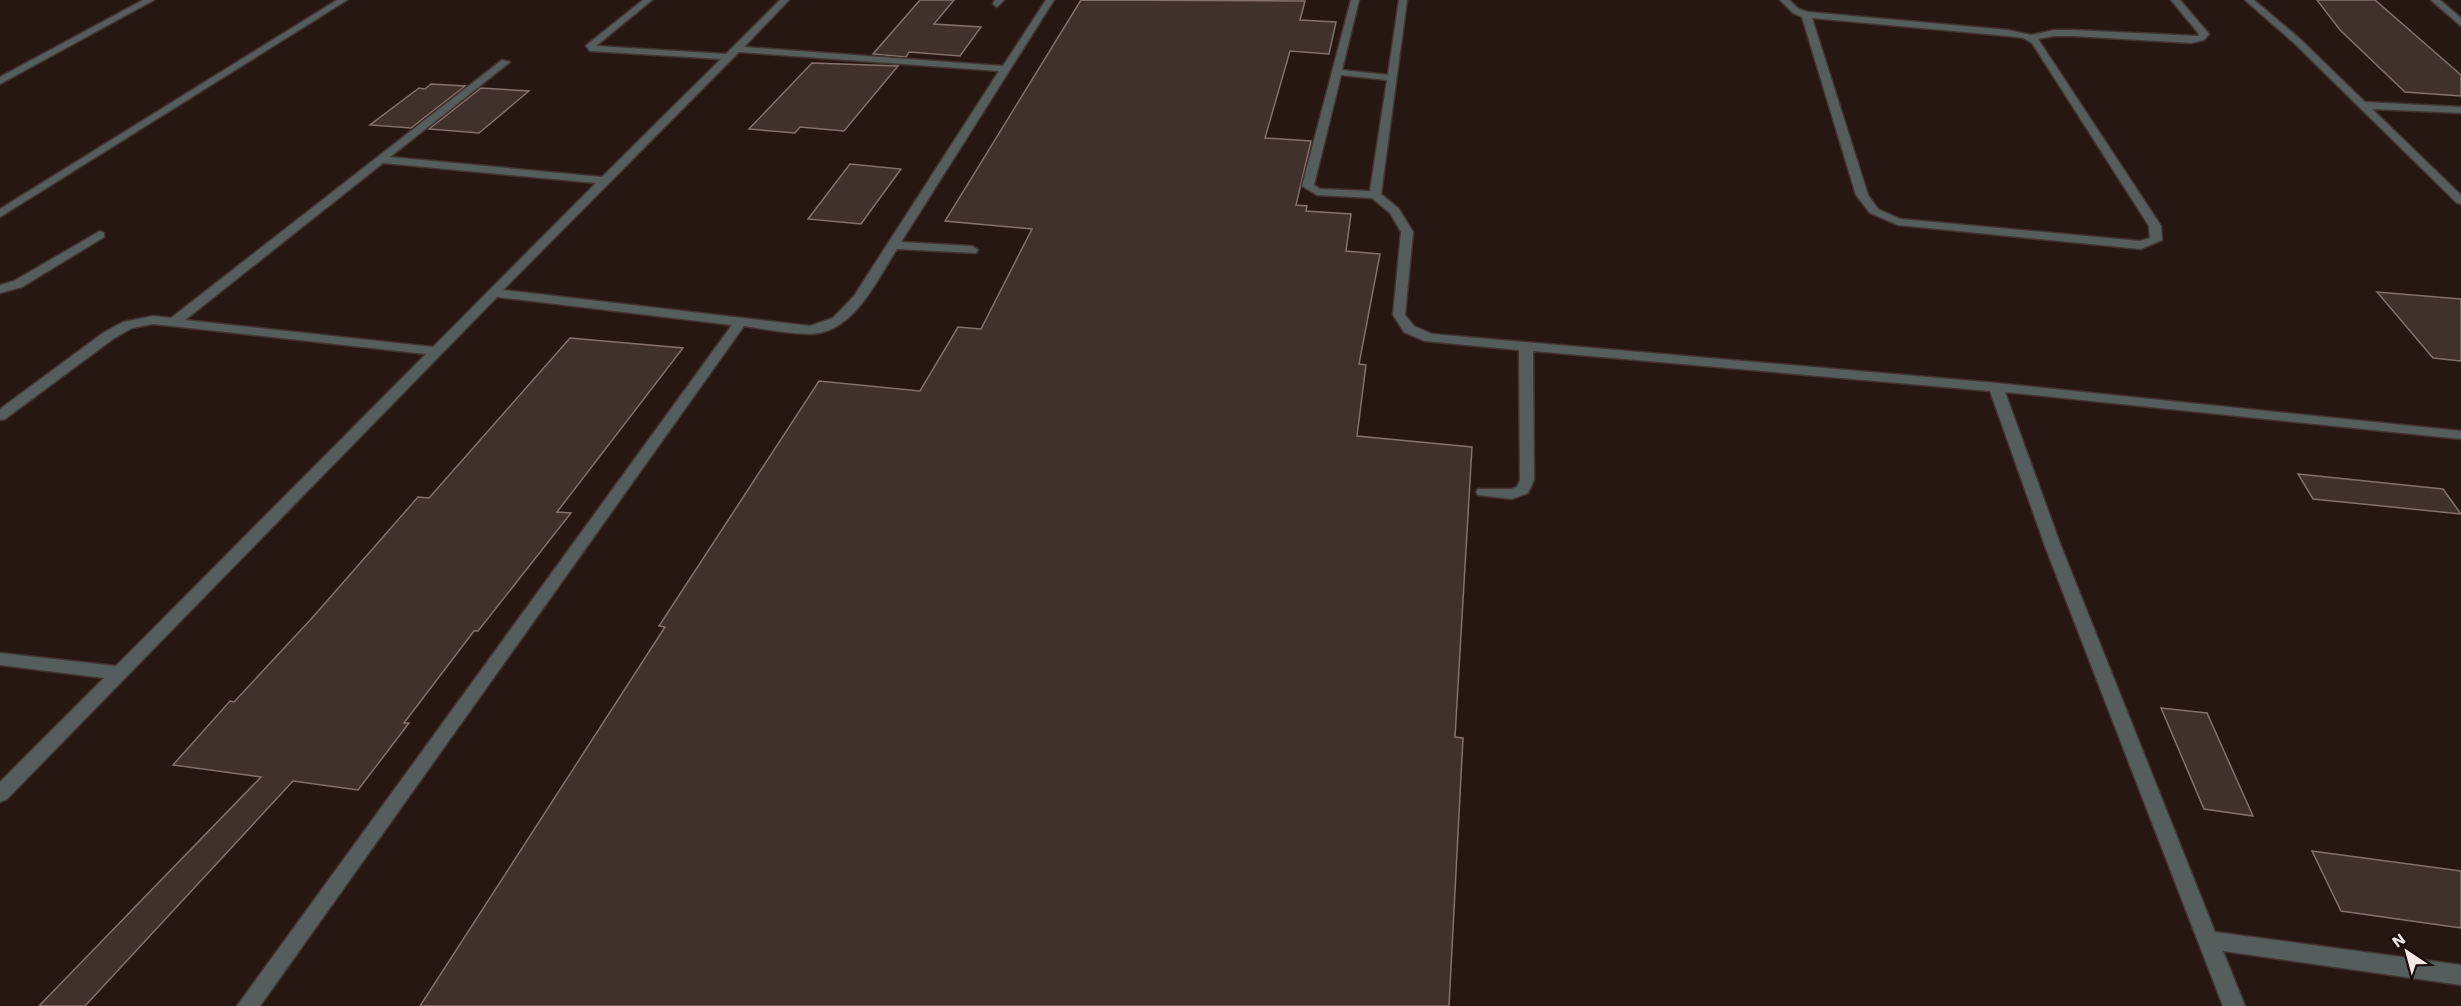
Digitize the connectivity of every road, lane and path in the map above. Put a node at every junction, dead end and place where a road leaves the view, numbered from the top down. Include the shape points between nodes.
1 (150, 0) edge
2 (343, 0) edge
3 (648, 0) edge
4 (785, 0) edge
5 (1050, 0) edge
6 (1355, 0) edge
7 (1403, 0) edge
8 (1784, 0) edge
9 (2175, 0) edge
10 (2249, 0) edge
11 (2435, 0) edge
12 (1806, 15) junction
13 (2461, 23) edge
14 (2031, 38) junction
15 (733, 53) junction
16 (505, 62) dead end
17 (1005, 69) junction
18 (1337, 72) junction
19 (1392, 78) junction
20 (0, 81) edge
21 (2363, 105) junction
22 (2461, 110) edge
23 (383, 159) junction
24 (606, 180) junction
25 (1375, 195) junction
26 (2461, 201) edge
27 (0, 214) edge
28 (100, 235) dead end
29 (893, 245) junction
30 (972, 250) dead end
31 (0, 289) edge
32 (493, 293) junction
33 (173, 322) junction
34 (740, 323) junction
35 (1526, 346) junction
36 (436, 351) junction
37 (1996, 387) junction
38 (0, 416) edge
39 (2461, 435) edge
40 (1483, 492) dead end
41 (0, 659) edge
42 (120, 673) junction
43 (0, 794) edge
44 (2207, 940) junction
45 (2461, 975) edge
46 (248, 1006) edge
47 (2234, 1006) edge

1 - 20 lane
2 - 27 lane
3 - 15 lane via 591,46 593,49
4 - 15 lane
5 - 17 lane
6 - 18 lane
7 - 19 lane
8 - 12 lane
9 - 14 lane via 2204,34 2201,38 2073,33
10 - 21 lane
11 - 13 lane
12 - 14 lane
12 - 14 lane via 1862,195 1874,211 1898,222 2141,245 2156,240 2156,226
15 - 17 lane
15 - 24 lane
16 - 23 lane
17 - 29 lane
18 - 19 lane
18 - 25 lane via 1308,186 1317,192
19 - 25 lane
21 - 22 lane
21 - 26 lane
23 - 24 lane
23 - 33 lane
24 - 32 lane
25 - 35 lane via 1395,212 1407,232 1399,315 1409,329 1430,338
28 - 31 lane via 18,284
29 - 30 lane
29 - 34 lane via 859,298 838,321 810,330
32 - 34 lane
32 - 36 lane
33 - 36 lane
33 - 38 lane via 128,324
34 - 46 lane
35 - 37 lane
35 - 40 lane via 1527,480 1523,490 1512,494
36 - 42 lane
37 - 39 lane
37 - 44 lane via 2053,546
41 - 42 lane
42 - 43 lane
44 - 45 lane
44 - 47 lane

